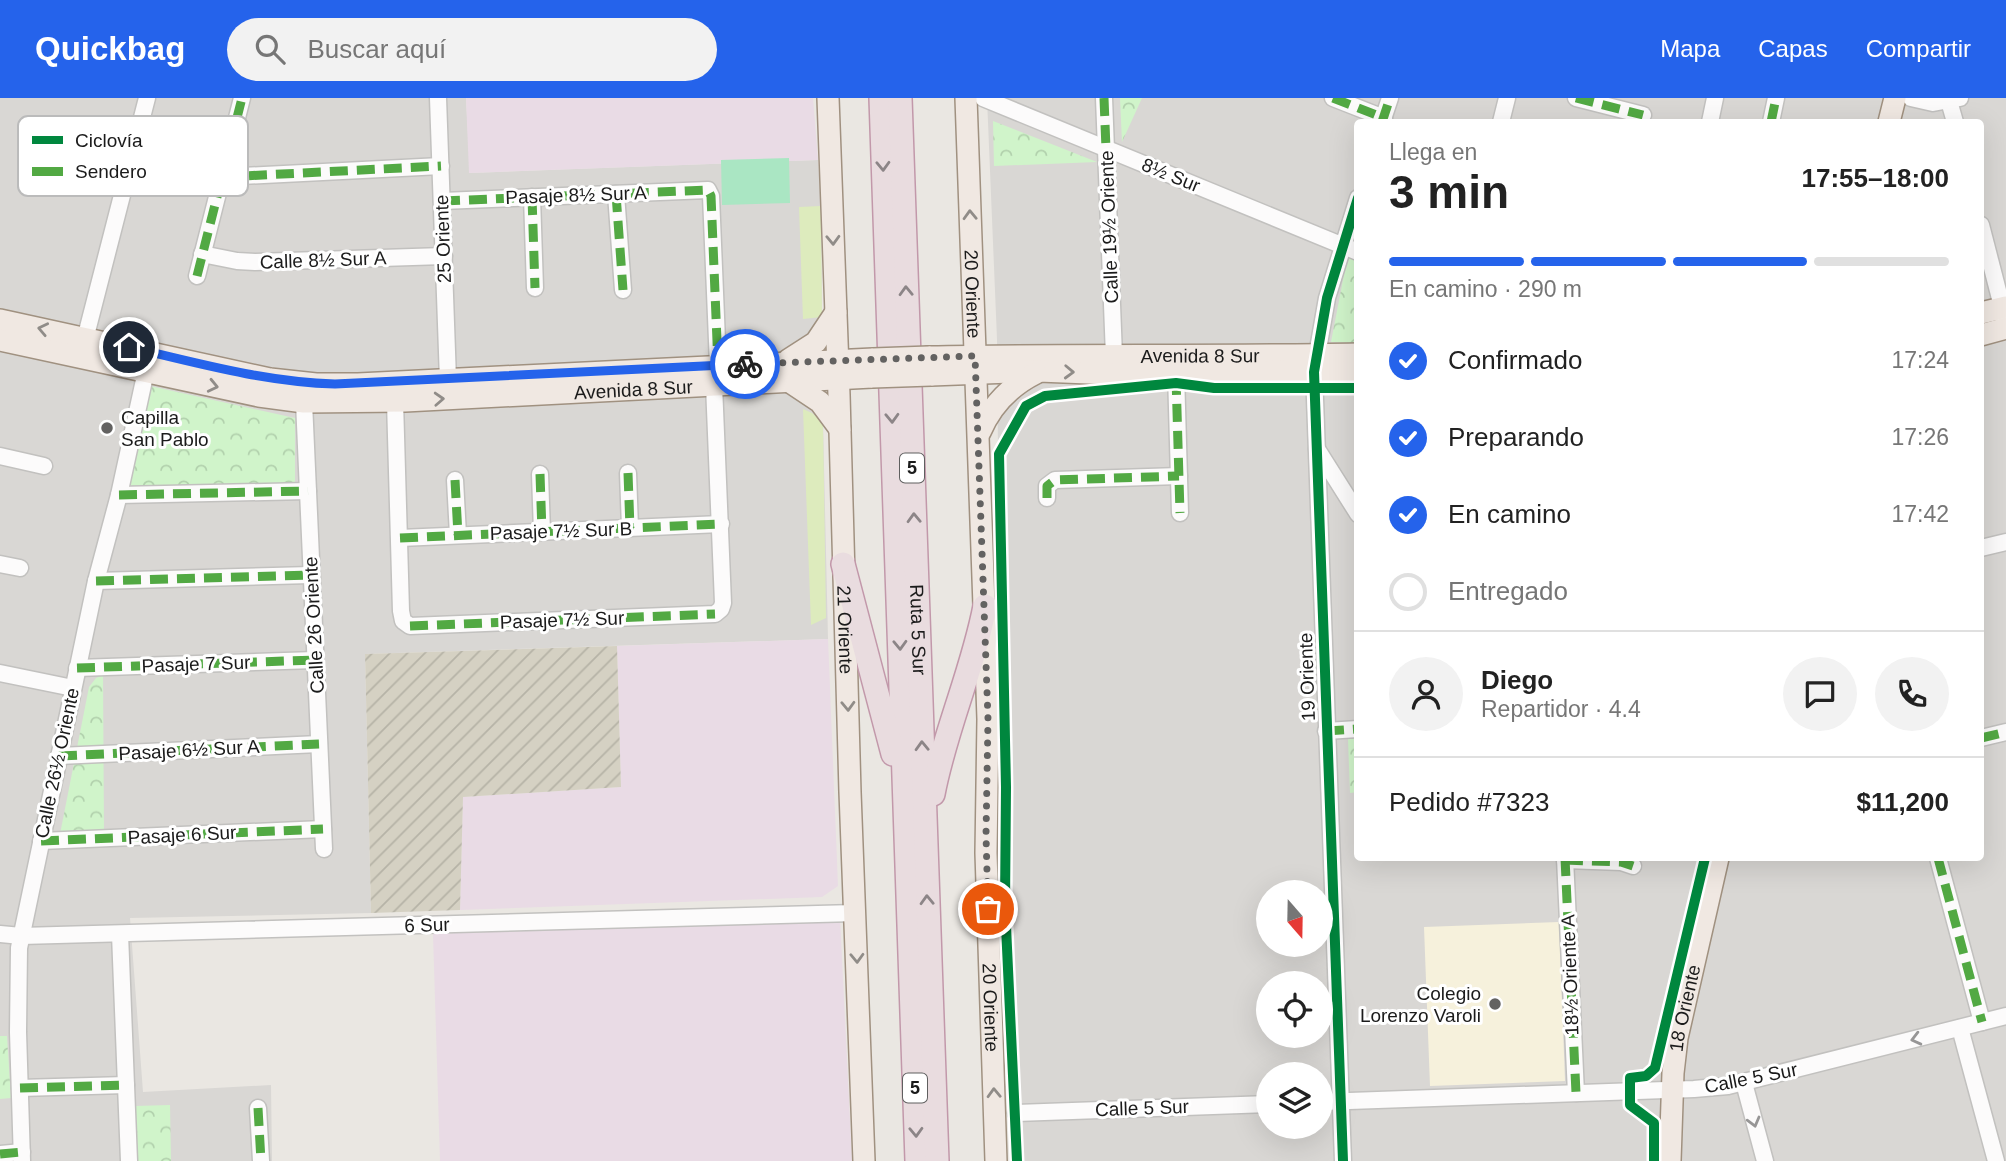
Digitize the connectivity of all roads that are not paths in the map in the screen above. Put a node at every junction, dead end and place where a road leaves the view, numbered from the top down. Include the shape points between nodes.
1 (147, 98) edge
2 (242, 98) edge
3 (438, 98) edge
4 (828, 98) edge
5 (881, 98) edge
6 (900, 98) edge
7 (966, 98) edge
8 (984, 98) edge
9 (1104, 98) edge
10 (1333, 98) edge
11 (1390, 98) edge
12 (1507, 98) edge
13 (1576, 98) edge
14 (1715, 98) edge
15 (1776, 98) edge
16 (1895, 98) edge
17 (1912, 98) edge
18 (1955, 99) edge
19 (1634, 108) edge
20 (142, 116) edge
21 (237, 116) edge
22 (1381, 119) edge
23 (1383, 119) edge
24 (1502, 119) edge
25 (1711, 119) edge
26 (1772, 119) edge
27 (1890, 119) edge
28 (1955, 119) edge
29 (1106, 149) junction
30 (441, 166) junction
31 (248, 176) edge
32 (616, 194) junction
33 (122, 196) edge
34 (217, 196) edge
35 (532, 197) junction
36 (442, 201) junction
37 (1354, 224) edge
38 (1984, 236) edge
39 (1350, 249) edge
40 (202, 254) junction
41 (444, 256) junction
42 (197, 276) dead end
43 (535, 288) dead end
44 (623, 290) dead end
45 (836, 312) junction
46 (1984, 313) edge
47 (2005, 316) edge
48 (0, 320) edge
49 (1984, 333) edge
50 (0, 340) edge
51 (83, 347) junction
52 (1354, 355) edge
53 (1114, 356) junction
54 (1315, 363) junction
55 (976, 365) junction
56 (838, 369) junction
57 (146, 371) junction
58 (787, 371) junction
59 (1039, 371) junction
60 (1354, 372) edge
61 (1176, 373) junction
62 (716, 375) junction
63 (448, 380) junction
64 (395, 401) junction
65 (304, 402) junction
66 (840, 429) junction
67 (979, 434) junction
68 (1316, 447) junction
69 (0, 456) edge
70 (44, 466) dead end
71 (628, 473) dead end
72 (540, 474) dead end
73 (1179, 476) junction
74 (455, 480) dead end
75 (307, 491) junction
76 (119, 495) junction
77 (1047, 498) dead end
78 (1354, 508) edge
79 (1180, 513) dead end
80 (721, 524) junction
81 (630, 528) junction
82 (542, 532) junction
83 (458, 535) junction
84 (400, 538) junction
85 (2006, 542) edge
86 (1984, 547) edge
87 (0, 564) edge
88 (843, 564) junction
89 (20, 568) dead end
90 (311, 575) junction
91 (96, 581) junction
92 (985, 606) junction
93 (315, 660) junction
94 (77, 668) junction
95 (0, 673) edge
96 (73, 688) junction
97 (1354, 729) edge
98 (1326, 731) junction
99 (2006, 732) edge
100 (1984, 737) edge
101 (319, 744) junction
102 (59, 756) junction
103 (906, 814) junction
104 (323, 829) junction
105 (925, 839) junction
106 (41, 841) junction
107 (324, 849) dead end
108 (1565, 861) edge
109 (1602, 861) edge
110 (1717, 861) edge
111 (1939, 861) edge
112 (1633, 866) dead end
113 (855, 913) junction
114 (0, 934) edge
115 (120, 934) junction
116 (21, 936) junction
117 (2006, 1016) edge
118 (1982, 1022) junction
119 (1960, 1028) junction
120 (1744, 1083) junction
121 (126, 1085) junction
122 (20, 1088) junction
123 (1673, 1089) junction
124 (1576, 1093) junction
125 (1333, 1102) edge
126 (1341, 1102) junction
127 (1256, 1104) edge
128 (258, 1108) dead end
129 (1016, 1113) dead end
130 (0, 1154) edge
131 (22, 1157) edge
132 (129, 1161) edge
133 (261, 1161) edge
134 (864, 1161) edge
135 (917, 1161) edge
136 (937, 1161) edge
137 (996, 1161) edge
138 (1343, 1161) edge
139 (1670, 1161) edge
140 (1765, 1161) edge
141 (1996, 1161) edge

1 - 20 street
2 - 21 street
3 - 30 street, 25 Oriente
4 -> 45 main road, 21 Oriente
5 -> 103 highway, Ruta 5 Sur / 5
105 -> 6 highway, Ruta 5 Sur / 5
55 -> 7 main road, 20 Oriente
8 - 29 street, 8½ Sur
9 - 29 street, Calle 19½ Oriente
10 - 22 street
11 - 23 street
12 - 24 street
13 - 19 street
14 - 25 street
15 - 26 street
16 - 27 main road
17 - 18 street via 1933,103
18 - 28 street
29 - 39 street, 8½ Sur
29 - 53 street, Calle 19½ Oriente
30 - 31 street
30 - 36 street, 25 Oriente
32 - 35 street, Pasaje 8½ Sur A
32 - 44 street
32 - 62 street, Pasaje 8½ Sur A via 710,192
33 - 51 street
34 - 40 street
35 - 36 street, Pasaje 8½ Sur A
35 - 43 street
36 - 41 street, 25 Oriente
37 - 39 street, 19 Oriente
38 - 47 street
39 - 54 street, 19 Oriente via 1327,298
40 - 41 street, Calle 8½ Sur A via 255,262
40 - 42 street
41 - 63 street, 25 Oriente
45 - 56 main road, 21 Oriente
45 - 58 main road via 816,342
46 - 47 main road
47 - 49 main road
51 -> 48 main road, Avenida 8 Sur
50 - 51 main road, Avenida 8 Sur
51 - 57 main road, Avenida 8 Sur
51 - 63 main road, Avenida 8 Sur via 285,381
52 - 54 main road, Avenida 8 Sur
53 - 54 main road, Avenida 8 Sur
53 - 55 main road, Avenida 8 Sur
54 - 60 main road, Avenida 8 Sur
54 - 61 main road, Avenida 8 Sur
54 - 68 street, 19 Oriente
55 - 56 main road, Avenida 8 Sur, bridge
55 - 59 main road, Avenida 8 Sur
55 - 67 main road, 20 Oriente
56 - 58 main road, Avenida 8 Sur
56 - 66 main road, 21 Oriente
57 -> 65 main road, Avenida 8 Sur
57 - 76 street, Calle 26½ Oriente
58 - 62 main road, Avenida 8 Sur
58 - 66 main road
59 -> 61 main road, Avenida 8 Sur
59 - 67 main road via 997,403
61 - 73 street
62 - 63 main road, Avenida 8 Sur
64 -> 62 main road, Avenida 8 Sur
62 - 80 street
64 - 65 main road, Avenida 8 Sur
64 - 84 street
65 - 75 street, Calle 26 Oriente
66 - 88 main road, 21 Oriente
67 - 92 main road, 20 Oriente
68 - 78 street
68 - 98 street, 19 Oriente
69 - 70 street
71 - 81 street
72 - 82 street
73 - 77 street via 1055,480 1047,486
73 - 79 street
74 - 83 street
75 - 76 street
75 - 90 street, Calle 26 Oriente
76 - 91 street, Calle 26½ Oriente
80 - 81 street, Pasaje 7½ Sur B
80 - 84 street, Pasaje 7½ Sur via 723,603 715,614 410,626 401,611
81 - 82 street, Pasaje 7½ Sur B
82 - 83 street, Pasaje 7½ Sur B
83 - 84 street, Pasaje 7½ Sur B
85 - 86 street
87 - 89 street
88 - 103 highway
88 -> 113 main road, 21 Oriente
90 - 91 street
90 - 93 street, Calle 26 Oriente
91 - 94 street, Calle 26½ Oriente
92 - 105 highway via 941,757
137 -> 92 main road, 20 Oriente via 986,853
93 - 94 street, Pasaje 7 Sur
93 - 101 street, Calle 26 Oriente
94 - 96 street, Calle 26½ Oriente
95 - 96 street
96 - 102 street, Calle 26½ Oriente
97 - 98 street
98 - 126 street, 19 Oriente
99 - 100 street
101 - 102 street, Pasaje 6½ Sur A
101 - 104 street, Calle 26 Oriente
102 - 106 street, Calle 26½ Oriente
103 -> 135 highway, Ruta 5 Sur / 5
104 - 106 street, Pasaje 6 Sur
104 - 107 street, Calle 26 Oriente
136 -> 105 highway, Ruta 5 Sur / 5
106 - 116 street, Calle 26½ Oriente
108 - 124 street, 18½ Oriente A
109 - 112 street
110 - 123 main road, 18 Oriente via 1677,1038
111 - 118 street
113 - 115 street, 6 Sur
113 -> 134 main road, 21 Oriente
114 - 116 street, 6 Sur
115 - 116 street, 6 Sur
115 - 121 street
116 - 122 street, Calle 26½ Oriente
117 - 118 street, Calle 5 Sur
118 - 119 street, Calle 5 Sur
119 -> 120 street, Calle 5 Sur
119 - 141 street
120 - 123 street, Calle 5 Sur
120 -> 140 street
121 - 122 street
121 - 132 street
122 - 131 street, Calle 26½ Oriente
123 - 124 street, Calle 5 Sur
123 - 139 main road, 18 Oriente
124 - 126 street, Calle 5 Sur
125 - 126 street, Calle 5 Sur
126 - 138 street, 19 Oriente
127 - 129 street, Calle 5 Sur
128 - 133 street
130 - 131 street

